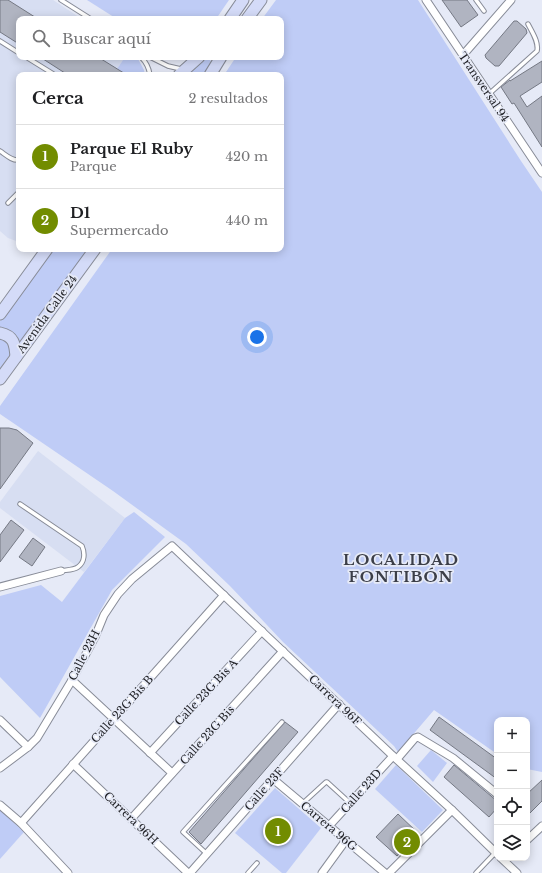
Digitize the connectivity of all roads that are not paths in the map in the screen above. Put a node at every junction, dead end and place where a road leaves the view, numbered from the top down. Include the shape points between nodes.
1 (61, 0) edge
2 (243, 0) edge
3 (261, 0) edge
4 (426, 0) edge
5 (476, 0) edge
6 (511, 0) edge
7 (484, 12) dead end
8 (86, 16) edge
9 (232, 16) edge
10 (249, 16) edge
11 (528, 24) dead end
12 (0, 41) edge
13 (16, 51) edge
14 (463, 55) junction
15 (31, 60) edge
16 (144, 60) edge
17 (156, 60) edge
18 (196, 60) edge
19 (218, 60) edge
20 (50, 72) edge
21 (149, 72) edge
22 (182, 72) edge
23 (212, 72) edge
24 (489, 94) junction
25 (0, 151) edge
26 (16, 160) edge
27 (542, 173) edge
28 (16, 195) edge
29 (8, 203) dead end
30 (45, 252) edge
31 (93, 252) edge
32 (0, 314) edge
33 (0, 333) edge
34 (16, 357) junction
35 (0, 379) edge
36 (20, 504) dead end
37 (172, 546) joint
38 (61, 571) joint
39 (0, 587) edge
40 (224, 596) junction
41 (262, 631) junction
42 (283, 651) junction
43 (72, 680) junction
44 (339, 704) junction
45 (114, 719) junction
46 (0, 720) edge
47 (282, 722) dead end
48 (28, 747) junction
49 (150, 753) junction
50 (395, 758) junction
51 (73, 764) junction
52 (0, 768) edge
53 (172, 773) junction
54 (273, 779) junction
55 (494, 792) edge
56 (350, 803) junction
57 (302, 804) junction
58 (0, 805) edge
59 (452, 810) junction
60 (131, 819) junction
61 (20, 823) junction
62 (329, 826) junction
63 (542, 826) edge
64 (530, 837) edge
65 (346, 840) junction
66 (494, 850) edge
67 (207, 854) junction
68 (495, 861) edge
69 (505, 861) edge
70 (257, 863) dead end
71 (68, 873) edge
72 (189, 873) edge
73 (248, 873) edge
74 (322, 873) edge
75 (386, 873) edge
76 (389, 873) edge
77 (476, 873) edge
78 (517, 873) edge

1 - 8 lane
2 - 9 main road
3 - 10 main road
4 - 14 street, Transversal 94
5 - 7 lane
6 - 14 street
11 - 24 lane via 537,43 537,51
12 - 13 lane
14 - 24 street, Transversal 94
15 - 20 lane
16 - 21 lane
17 - 22 lane
18 - 22 main road
19 - 23 main road
24 - 27 street, Transversal 94
25 - 26 lane
28 - 29 lane
30 - 32 main road
31 - 34 main road, Avenida Calle 24
33 - 34 main road via 11,339
34 - 35 main road, Avenida Calle 24
36 - 38 lane via 82,546 84,556 78,567
37 - 40 street, Carrera 96F
37 - 43 street, Calle 23H via 118,594 104,615
38 - 39 street
40 - 41 street, Carrera 96F
40 - 45 street, Calle 23G Bis B
41 - 42 street, Carrera 96F
41 - 49 street, Calle 23G Bis A
42 - 44 street, Carrera 96F
42 - 53 street, Calle 23G Bis
43 - 45 street
43 - 48 street, Calle 23H via 37,738
44 - 50 street, Carrera 96F
44 - 54 street, Calle 23F
45 - 49 street
45 - 51 street, Calle 23G Bis B
46 - 48 street
47 - 67 lane via 183,832
48 - 52 street, Calle 23H
49 - 53 street
50 - 55 street, Calle 23D via 418,737 453,758
50 - 56 street, Calle 23D
50 - 59 street, Carrera 96F
51 - 60 street, Carrera 96H
51 - 61 street, Calle 23G Bis B
53 - 60 street, Calle 23G Bis
54 - 57 street, Carrera 96G
54 - 67 street, Calle 23F
56 - 57 lane via 326,782
56 - 62 street, Calle 23D
57 - 62 street, Carrera 96G
58 - 61 street
59 - 66 street, Carrera 96F
59 - 76 street
60 - 72 street, Carrera 96H
61 - 71 street
62 - 65 street, Carrera 96G
63 - 64 street
65 - 74 street
65 - 75 street, Carrera 96G
67 - 72 street, Calle 23F
68 - 77 lane
69 - 78 street, Carrera 96F
70 - 73 lane

